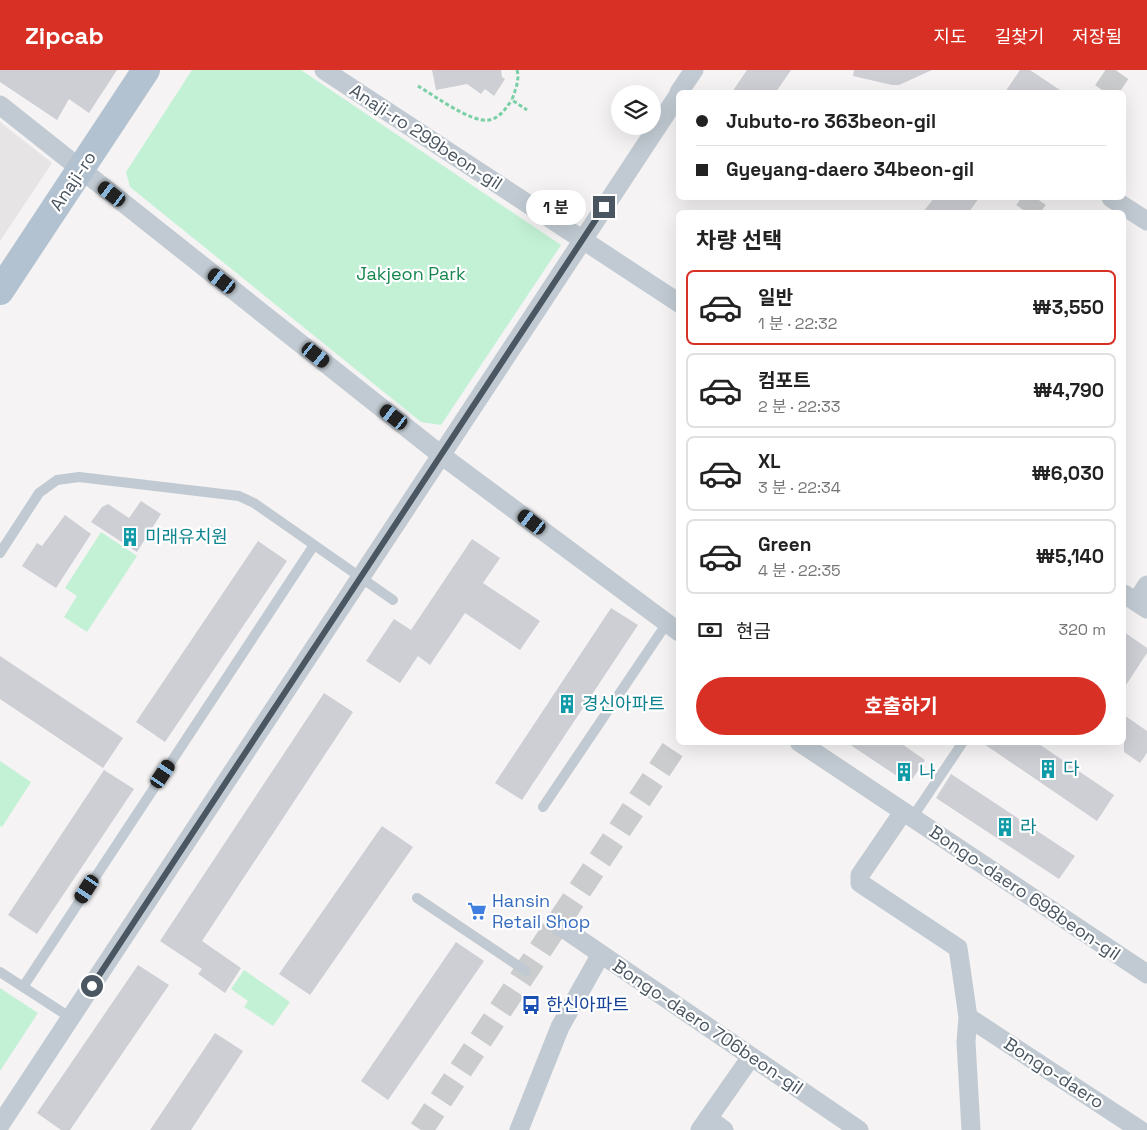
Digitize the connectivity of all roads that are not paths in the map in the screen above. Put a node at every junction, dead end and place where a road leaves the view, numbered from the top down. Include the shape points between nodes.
1 (146, 70) edge
2 (324, 70) edge
3 (694, 70) edge
4 (681, 90) edge
5 (676, 98) edge
6 (0, 105) edge
7 (81, 169) junction
8 (1114, 200) edge
9 (1147, 222) edge
10 (583, 240) junction
11 (0, 291) edge
12 (676, 301) edge
13 (441, 455) junction
14 (314, 545) junction
15 (0, 553) edge
16 (360, 578) junction
17 (1147, 585) edge
18 (394, 600) dead end
19 (1136, 602) edge
20 (673, 628) edge
21 (802, 745) edge
22 (961, 745) edge
23 (543, 807) dead end
24 (907, 815) junction
25 (417, 898) dead end
26 (557, 924) dead end
27 (602, 954) junction
28 (526, 971) dead end
29 (0, 972) edge
30 (1147, 974) edge
31 (22, 987) junction
32 (968, 1016) junction
33 (70, 1018) junction
34 (751, 1056) junction
35 (704, 1124) edge
36 (0, 1125) edge
37 (519, 1130) edge
38 (724, 1130) edge
39 (859, 1130) edge
40 (971, 1130) edge
41 (1140, 1130) edge

1 - 7 main road, Anaji-ro
2 - 10 street, Anaji-ro 299beon-gil
3 - 4 street
5 - 10 street
6 - 7 street
7 - 11 main road, Anaji-ro
7 - 13 street
8 - 9 street
10 - 12 street, Anaji-ro 299beon-gil
10 - 13 street
13 - 16 street
13 - 20 street
14 - 15 lane via 239,496 79,476 57,480 39,493
14 - 16 lane
14 - 31 lane
16 - 18 lane
16 - 33 street
17 - 19 street
20 - 23 lane
21 - 24 street, Bongo-daero 698beon-gil
22 - 24 lane
24 - 30 street, Bongo-daero 698beon-gil
24 - 32 street via 860,875 860,883 958,948
25 - 28 lane
26 - 27 street, Bongo-daero 706beon-gil
27 - 34 street, Bongo-daero 706beon-gil
27 - 37 street via 560,1027
29 - 31 lane
31 - 33 lane
32 - 40 street via 966,1042
32 - 41 street, Bongo-daero
33 - 36 street
34 - 35 street
34 - 39 street, Bongo-daero 706beon-gil
35 - 38 street

